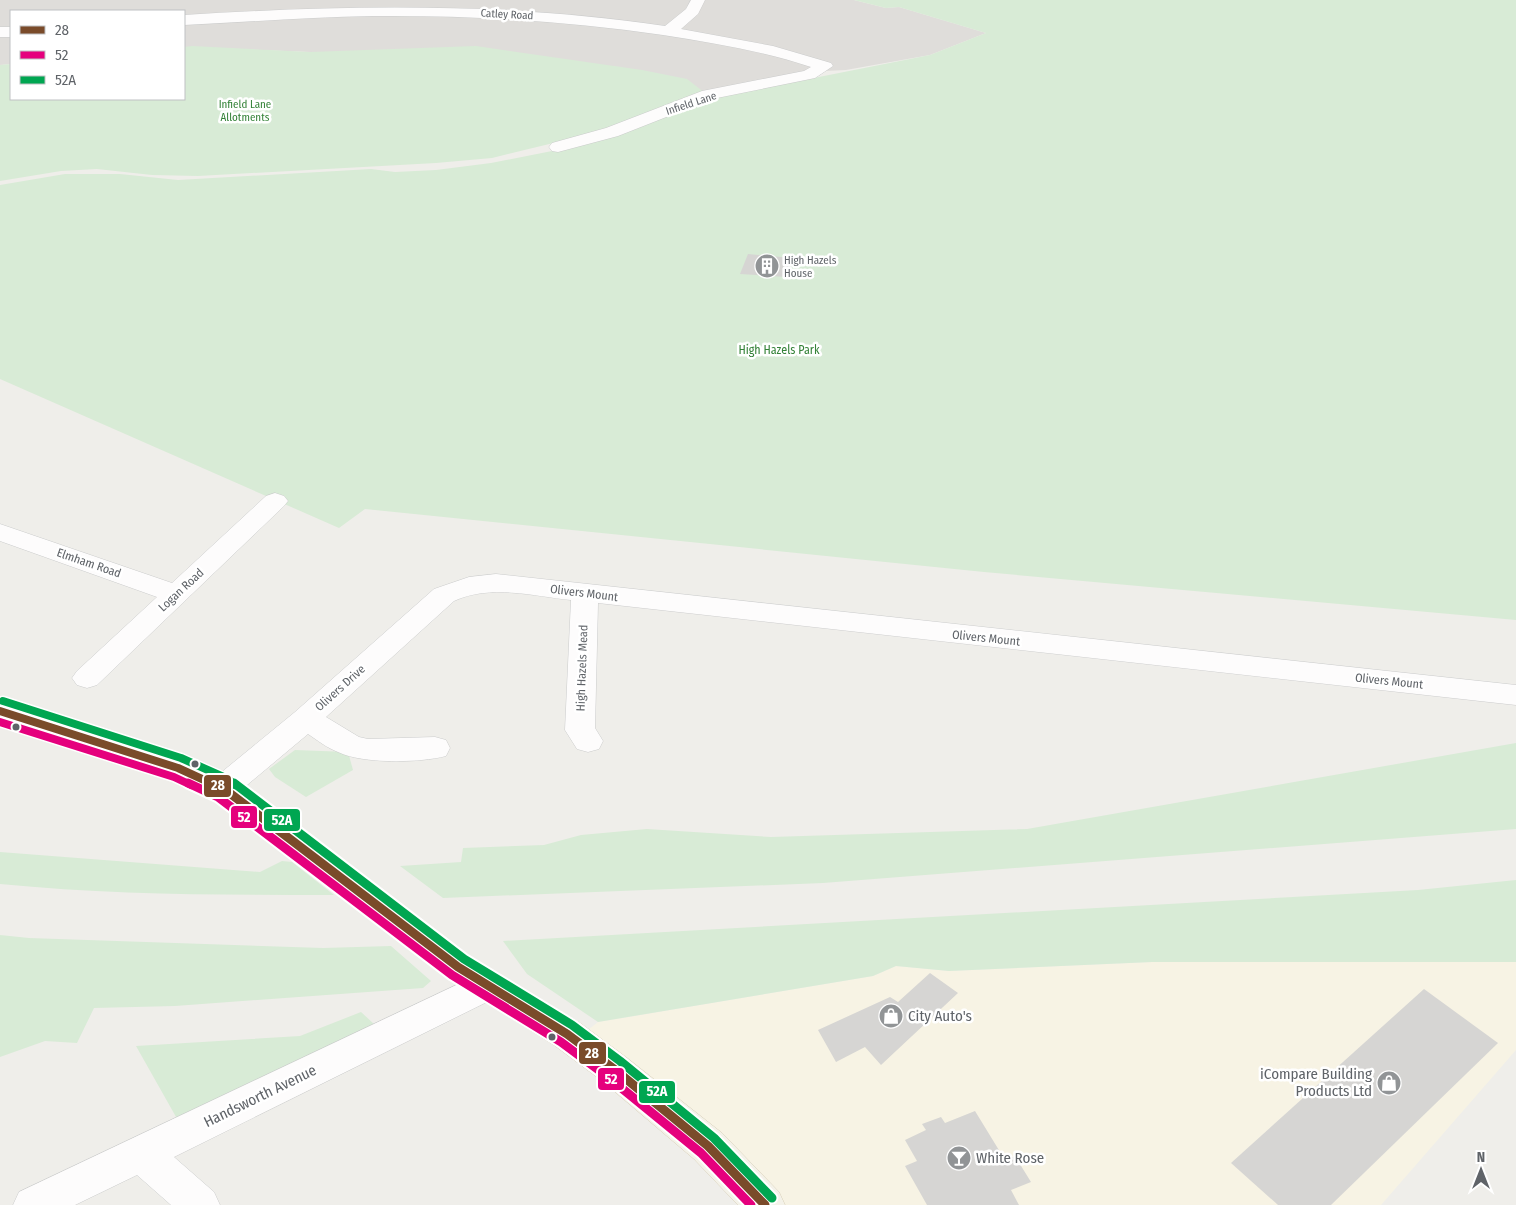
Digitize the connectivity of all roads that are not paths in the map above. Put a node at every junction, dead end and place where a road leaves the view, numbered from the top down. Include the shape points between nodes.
1 (698, 0) edge
2 (185, 20) edge
3 (669, 31) junction
4 (824, 66) joint
5 (558, 147) dead end
6 (275, 501) dead end
7 (0, 532) edge
8 (457, 588) joint
9 (586, 593) junction
10 (177, 594) junction
11 (87, 678) dead end
12 (1516, 695) edge
13 (0, 711) edge
14 (306, 719) junction
15 (588, 741) dead end
16 (435, 748) dead end
17 (222, 788) junction
18 (472, 977) junction
19 (142, 1153) junction
20 (33, 1205) edge
21 (200, 1205) edge
22 (765, 1205) edge

1 - 3 street via 693,11
2 - 3 street, Catley Road via 297,12 421,11 600,21
3 - 4 street, Catley Road via 745,44
4 - 5 street, Infield Lane via 809,75 708,96 612,132
6 - 10 street, Logan Road
7 - 10 street, Elmham Road
8 - 9 street, Olivers Mount via 496,583
8 - 14 street, Olivers Drive via 444,595
9 - 12 street, Olivers Mount
9 - 15 street, High Hazels Mead via 580,730
10 - 11 street, Logan Road
13 - 17 main road via 178,768
14 - 16 street via 349,745 368,750
14 - 17 street, Olivers Drive
17 - 18 main road
18 - 19 street, Handsworth Avenue
18 - 22 main road via 567,1034 614,1069 708,1146
19 - 20 street, Handsworth Avenue
19 - 21 street

